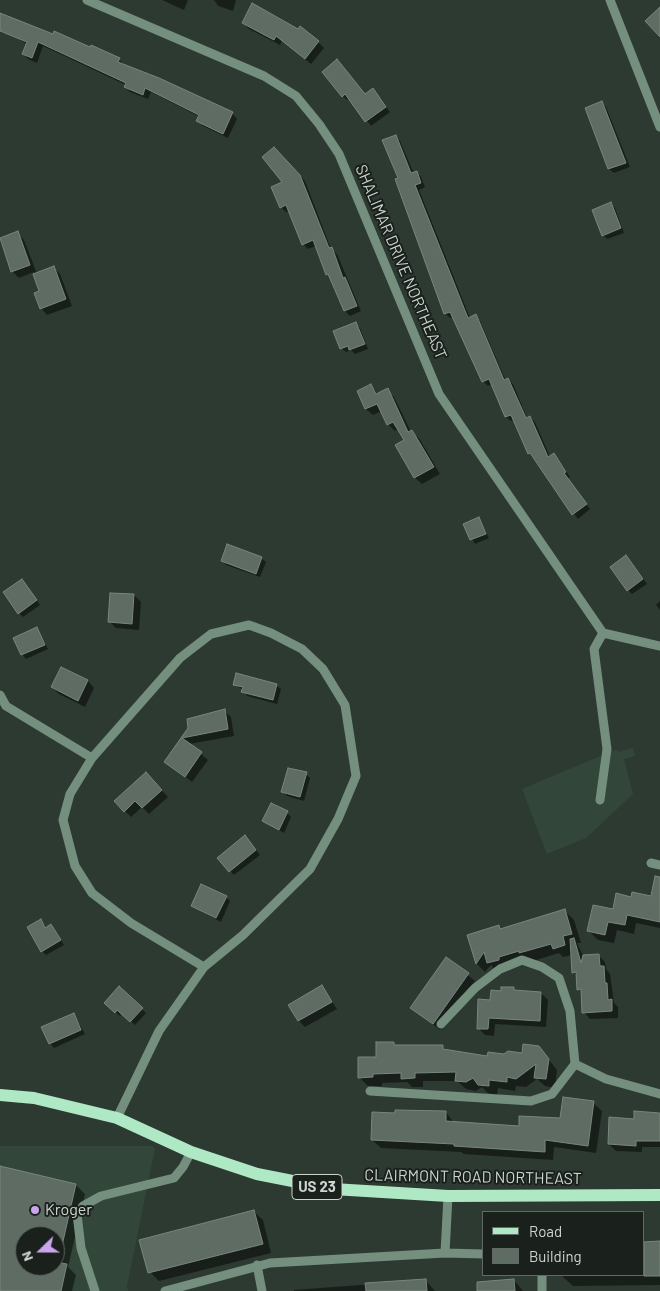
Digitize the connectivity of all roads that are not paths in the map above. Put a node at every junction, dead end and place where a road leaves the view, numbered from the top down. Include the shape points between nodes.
1 (87, 0) edge
2 (610, 0) edge
3 (660, 127) edge
4 (603, 633) junction
5 (660, 646) edge
6 (0, 694) edge
7 (92, 758) junction
8 (600, 800) dead end
9 (204, 966) junction
10 (441, 1024) dead end
11 (575, 1064) junction
12 (370, 1091) dead end
13 (660, 1094) edge
14 (0, 1095) edge
15 (117, 1118) junction
16 (191, 1152) junction
17 (660, 1195) edge
18 (448, 1196) junction
19 (445, 1253) junction
20 (482, 1254) edge
21 (258, 1265) junction
22 (542, 1276) edge
23 (95, 1291) edge
24 (165, 1291) edge
25 (262, 1291) edge
26 (542, 1291) edge

1 - 4 street, SHALIMAR DRIVE NORTHEAST via 264,76 296,96 319,124 342,161 439,394
2 - 3 street
4 - 5 street
4 - 8 street via 594,649 608,749
6 - 7 street via 6,706
7 - 9 street via 70,794 63,820 74,866 92,893 131,923
7 - 9 street via 180,658 211,634 249,625 302,649 323,669 345,705 356,776 338,819 310,869 243,935
9 - 15 street via 160,1031
10 - 11 street via 475,988 500,969 522,960 559,978 570,1011
11 - 12 street via 552,1094 531,1101
11 - 13 street via 606,1079
14 - 15 main road, CLAIRMONT ROAD NORTHEAST / US 23 via 34,1098
15 - 16 main road, CLAIRMONT ROAD NORTHEAST / US 23
16 - 18 main road, CLAIRMONT ROAD NORTHEAST / US 23 via 296,1183 333,1189
16 - 23 street via 174,1178 101,1196 83,1206 77,1214 80,1248
17 - 18 main road, CLAIRMONT ROAD NORTHEAST / US 23
18 - 19 street
19 - 20 street
19 - 21 street
21 - 24 street
21 - 25 street
22 - 26 street

